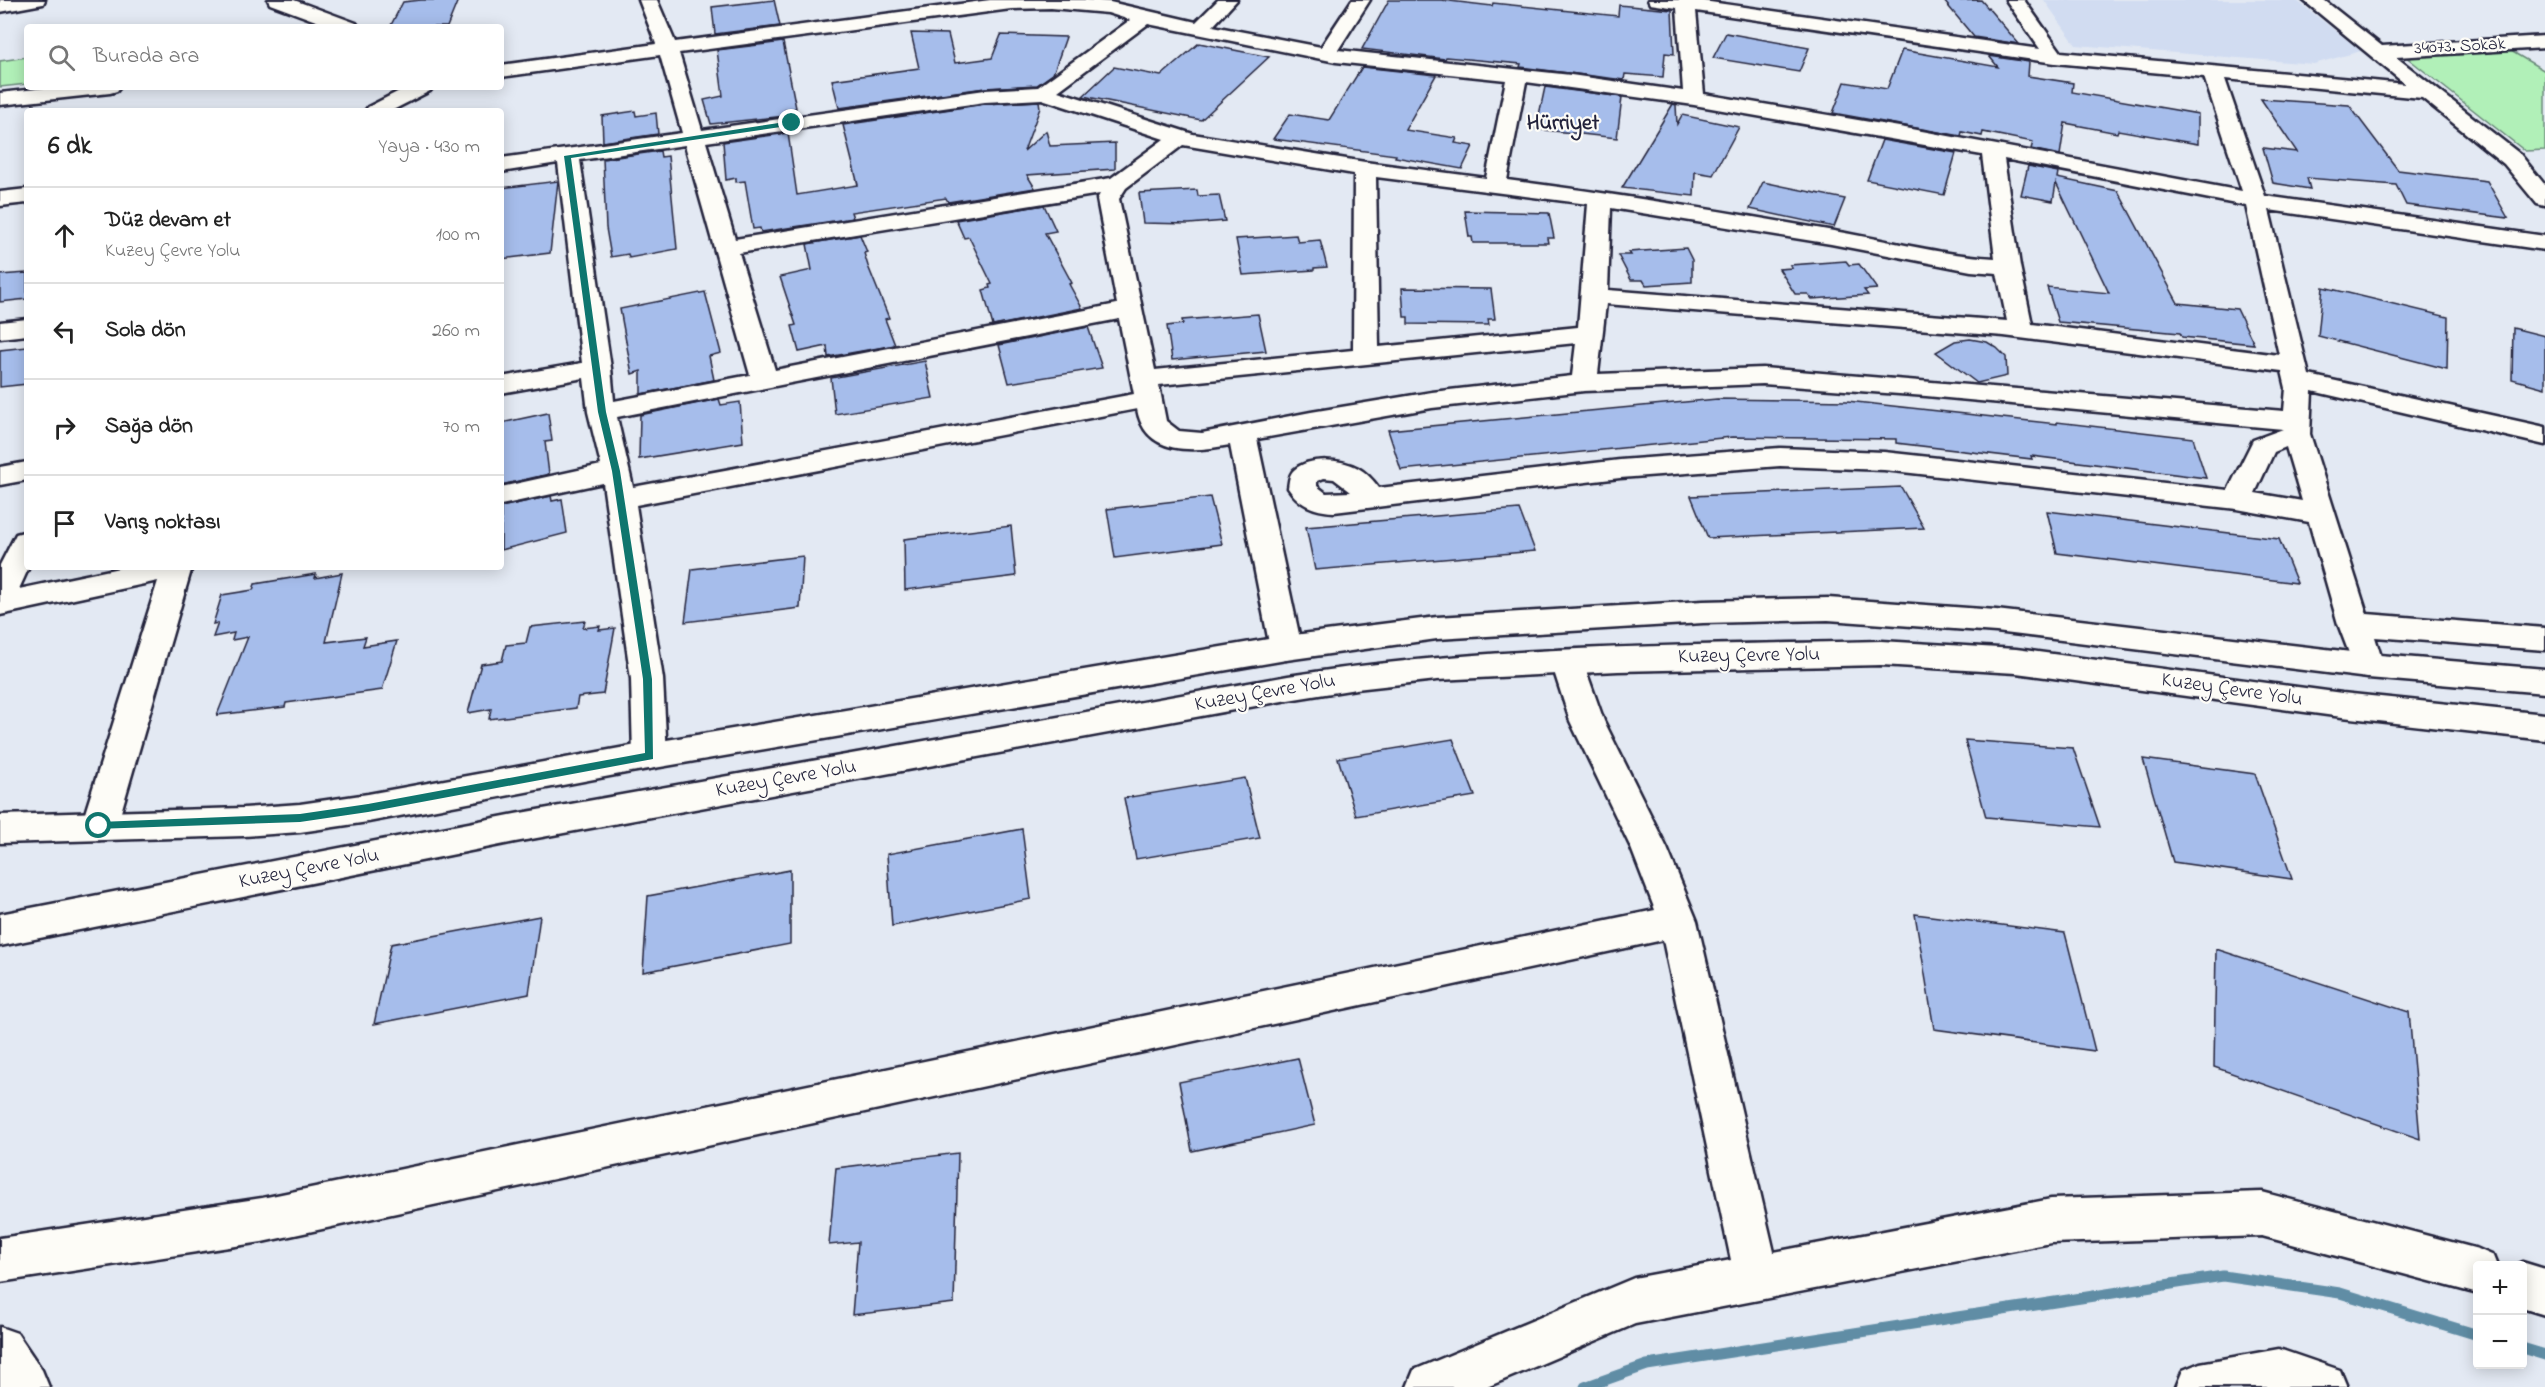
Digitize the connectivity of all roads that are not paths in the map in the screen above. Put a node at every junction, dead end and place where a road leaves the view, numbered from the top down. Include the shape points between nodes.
1 (36, 0) edge
2 (314, 0) edge
3 (648, 0) edge
4 (1228, 0) edge
5 (1361, 0) edge
6 (1657, 0) edge
7 (1790, 0) edge
8 (2015, 0) edge
9 (2312, 0) edge
10 (281, 2) edge
11 (1015, 2) edge
12 (1686, 3) junction
13 (1107, 4) edge
14 (0, 6) edge
15 (1144, 18) junction
16 (1795, 20) junction
17 (341, 24) edge
18 (1200, 29) junction
19 (2545, 42) edge
20 (2505, 44) junction
21 (668, 49) junction
22 (2376, 52) junction
23 (1326, 54) junction
24 (2055, 57) junction
25 (2535, 61) dead end
26 (504, 70) edge
27 (2212, 70) junction
28 (1517, 77) junction
29 (82, 90) edge
30 (417, 90) edge
31 (2428, 92) junction
32 (1043, 93) junction
33 (0, 99) edge
34 (1694, 99) junction
35 (381, 108) edge
36 (1180, 137) junction
37 (693, 138) junction
38 (1992, 151) junction
39 (568, 156) junction
40 (2534, 158) dead end
41 (2512, 159) junction
42 (504, 165) edge
43 (1365, 168) junction
44 (1118, 184) junction
45 (1495, 186) junction
46 (24, 196) edge
47 (0, 198) edge
48 (1600, 200) junction
49 (2545, 200) edge
50 (2256, 201) junction
51 (2545, 243) edge
52 (726, 248) junction
53 (2008, 266) junction
54 (1595, 296) junction
55 (1130, 309) junction
56 (24, 327) edge
57 (0, 330) edge
58 (2021, 330) junction
59 (1589, 334) junction
60 (1366, 356) junction
61 (598, 368) junction
62 (2296, 373) junction
63 (765, 381) junction
64 (1584, 383) junction
65 (504, 384) edge
66 (1146, 389) junction
67 (602, 412) junction
68 (2296, 427) junction
69 (1242, 434) junction
70 (2545, 436) edge
71 (24, 472) edge
72 (0, 476) edge
73 (618, 485) junction
74 (504, 496) edge
75 (1372, 498) dead end
76 (2237, 500) junction
77 (2320, 514) junction
78 (24, 547) edge
79 (161, 570) edge
80 (174, 570) edge
81 (0, 596) edge
82 (0, 604) edge
83 (2354, 624) junction
84 (2545, 639) edge
85 (1286, 648) junction
86 (1567, 662) junction
87 (2368, 666) junction
88 (2545, 681) edge
89 (2545, 727) edge
90 (650, 756) junction
91 (99, 826) junction
92 (0, 829) edge
93 (1678, 921) junction
94 (0, 930) edge
95 (0, 1260) edge
96 (2473, 1271) edge
97 (1757, 1278) junction
98 (2527, 1286) edge
99 (2545, 1292) edge
100 (0, 1350) edge
101 (25, 1387) edge
102 (1431, 1387) edge
103 (2200, 1387) edge
104 (2323, 1387) edge

1 - 14 street
2 - 10 street
3 - 21 street
4 - 18 street
5 - 23 street
6 - 12 street
7 - 16 street
8 - 24 street
9 - 22 street
10 - 17 street
11 - 13 street
11 - 21 street
12 - 16 street
12 - 34 street
13 - 15 street
15 - 18 street
15 - 32 street
16 - 24 street
18 - 23 street
19 - 20 street, 34073. Sokak
20 - 22 street, 34073. Sokak
20 - 25 street
21 - 26 street
21 - 37 street
22 - 31 street
23 - 28 street
24 - 27 street
27 - 31 street
27 - 50 street
28 - 34 street
28 - 45 street
29 - 33 street
30 - 35 street
31 - 41 street
32 - 36 street
32 - 37 street via 985,96
34 - 38 street
36 - 43 street
36 - 44 street
37 - 39 street
37 - 52 street
38 - 50 street
38 - 53 street
39 - 42 street
39 - 61 street
40 - 41 street
41 - 49 street
43 - 45 street
43 - 60 street
44 - 52 street
44 - 55 street via 1108,199
45 - 48 street
46 - 47 street
48 - 53 street via 1971,264
48 - 54 street
50 - 51 street
50 - 62 street
52 - 63 street
53 - 58 street
54 - 58 street
54 - 59 street
55 - 63 street
55 - 66 street
56 - 57 street
58 - 62 street
59 - 60 street
59 - 64 street
60 - 66 street
61 - 65 street
61 - 67 street
62 - 68 street
62 - 70 street
63 - 67 street
64 - 68 street via 1763,376 1915,387
64 - 69 street via 1432,400
66 - 69 street via 1153,424 1172,439 1202,442
66 - 73 street
67 - 73 street
68 - 76 street via 2263,446
68 - 77 street
69 - 85 street
71 - 72 street
73 - 74 street
73 - 90 street via 647,679
75 - 76 street via 1620,469 1780,457 1884,461
76 - 77 street
77 - 83 street
78 - 81 street
79 - 82 street
80 - 91 street
83 - 84 street
83 - 87 street
85 - 87 street, Kuzey Çevre Yolu via 1437,628 1703,612 1828,609 1996,621
85 - 90 street, Kuzey Çevre Yolu
86 - 89 street, Kuzey Çevre Yolu via 1881,653 2016,661 2342,705
86 - 93 street via 1587,721 1649,848
86 - 94 street, Kuzey Çevre Yolu via 1437,669 1288,688 514,828
87 - 88 street, Kuzey Çevre Yolu
90 - 91 street, Kuzey Çevre Yolu via 300,818
91 - 92 street, Kuzey Çevre Yolu
93 - 95 street via 262,1220
93 - 97 street
96 - 97 street via 2262,1214 2051,1221
97 - 102 street via 1634,1300
98 - 99 street
100 - 101 street
103 - 104 street via 2279,1373

